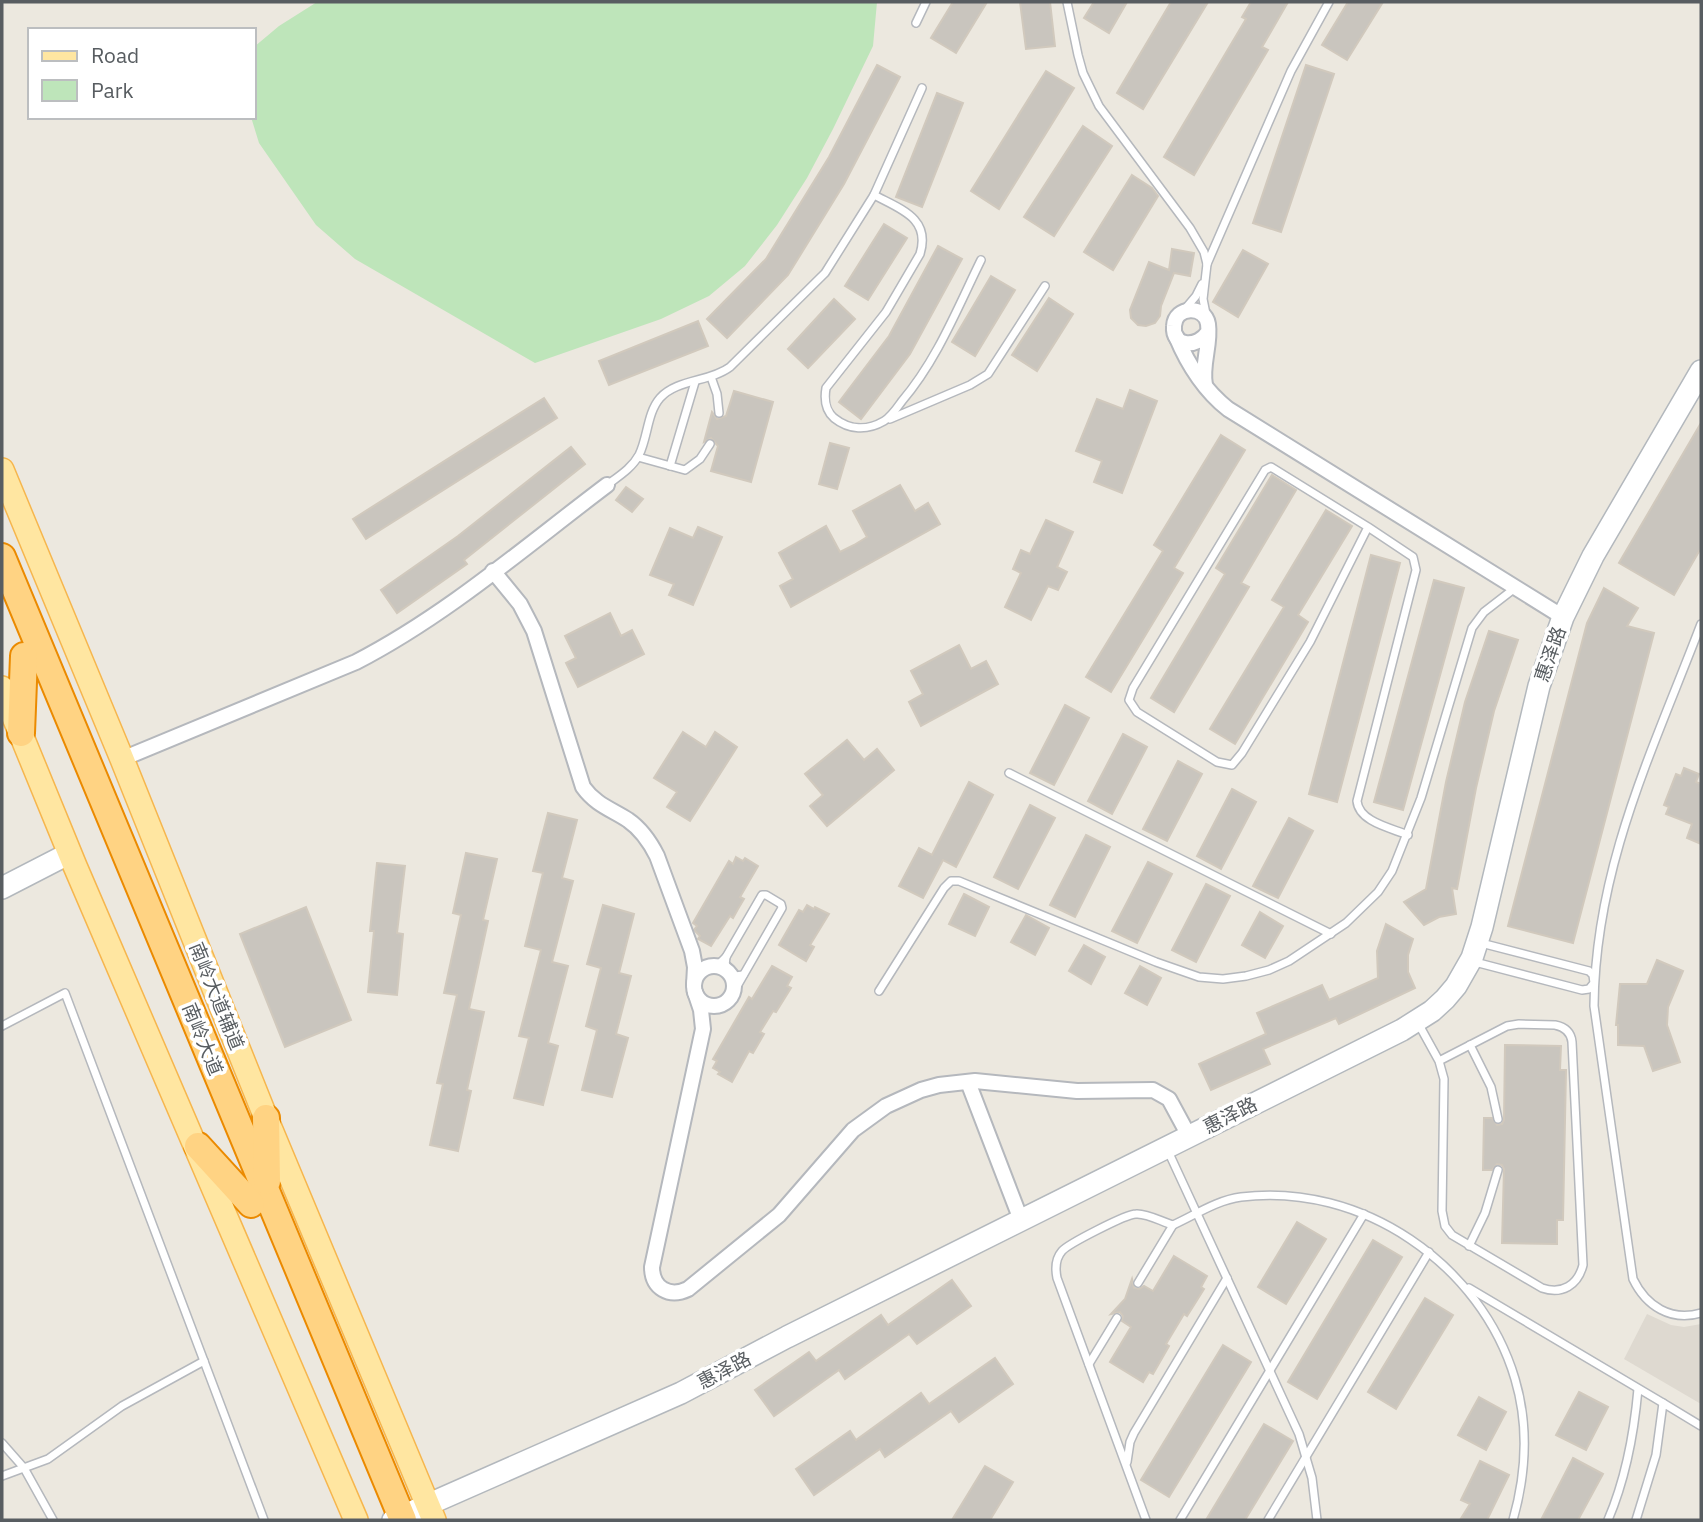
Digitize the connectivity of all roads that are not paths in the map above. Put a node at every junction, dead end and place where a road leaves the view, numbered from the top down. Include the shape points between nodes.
1 (926, 2) edge
2 (1067, 2) edge
3 (1076, 2) edge
4 (1329, 2) edge
5 (1069, 13) junction
6 (916, 23) dead end
7 (922, 89) dead end
8 (874, 195) junction
9 (981, 260) dead end
10 (1207, 264) junction
11 (1205, 277) junction
12 (1045, 286) dead end
13 (1177, 316) junction
14 (1208, 327) junction
15 (1176, 337) junction
16 (1701, 371) edge
17 (711, 377) junction
18 (695, 382) junction
19 (1206, 387) junction
20 (719, 413) dead end
21 (886, 421) junction
22 (710, 444) dead end
23 (638, 457) junction
24 (670, 466) junction
25 (2, 470) edge
26 (607, 485) joint
27 (1368, 527) junction
28 (2, 557) edge
29 (493, 571) junction
30 (1515, 588) junction
31 (2, 604) edge
32 (1563, 617) junction
33 (1701, 624) edge
34 (24, 656) junction
35 (2, 688) edge
36 (21, 733) junction
37 (122, 759) junction
38 (1009, 773) dead end
39 (1408, 835) junction
40 (70, 853) junction
41 (2, 888) edge
42 (1331, 934) junction
43 (692, 951) junction
44 (1475, 952) junction
45 (726, 957) junction
46 (1595, 962) junction
47 (711, 966) junction
48 (1585, 970) junction
49 (746, 971) junction
50 (729, 972) junction
51 (1594, 979) junction
52 (694, 988) junction
53 (879, 990) dead end
54 (1582, 990) junction
55 (729, 999) junction
56 (1594, 1006) junction
57 (1417, 1021) junction
58 (2, 1026) edge
59 (703, 1029) junction
60 (1470, 1045) junction
61 (1440, 1061) junction
62 (968, 1082) junction
63 (266, 1118) junction
64 (1498, 1119) dead end
65 (1189, 1136) junction
66 (198, 1146) junction
67 (1167, 1147) junction
68 (1498, 1170) dead end
69 (260, 1200) junction
70 (1197, 1213) junction
71 (1364, 1214) junction
72 (1021, 1220) junction
73 (1173, 1225) junction
74 (1469, 1246) junction
75 (1429, 1252) junction
76 (1448, 1269) junction
77 (1227, 1278) junction
78 (1138, 1283) dead end
79 (1494, 1305) junction
80 (1701, 1313) edge
81 (1484, 1314) junction
82 (1117, 1318) dead end
83 (204, 1362) junction
84 (1089, 1364) junction
85 (1270, 1370) junction
86 (1638, 1389) junction
87 (1662, 1404) junction
88 (1701, 1426) edge
89 (1114, 1432) junction
90 (1134, 1433) junction
91 (2, 1443) edge
92 (1307, 1456) junction
93 (24, 1468) junction
94 (1129, 1473) junction
95 (2, 1476) edge
96 (431, 1512) edge
97 (395, 1519) edge
98 (52, 1520) edge
99 (264, 1520) edge
100 (356, 1520) edge
101 (1146, 1520) edge
102 (1180, 1520) edge
103 (1268, 1520) edge
104 (1317, 1520) edge
105 (1513, 1520) edge
106 (1608, 1520) edge
107 (1636, 1520) edge

1 - 6 lane
2 - 5 lane
3 - 5 lane
4 - 10 lane via 1292,71
5 - 10 lane via 1083,73 1099,106 1198,239
7 - 8 lane
8 - 17 lane via 825,273 730,367
8 - 21 lane via 913,218 920,225 923,244 892,303 832,378 824,398 830,414 845,425 864,429
9 - 21 lane via 928,367
10 - 11 lane
11 - 13 lane via 1196,296
11 - 14 lane
12 - 21 lane via 988,374
13 - 14 street via 1196,310 1204,315
13 - 15 street
14 - 15 street via 1203,340 1195,344
14 - 19 street
15 - 19 street via 1190,368
16 - 32 street, 惠泽路 via 1593,556
17 - 18 lane
17 - 20 lane
18 - 23 lane via 672,388 657,401
18 - 24 lane
19 - 30 street via 1228,409
22 - 24 lane via 688,469
23 - 24 lane
23 - 26 lane
25 - 37 main road, 南岭大道辅道
26 - 29 street
27 - 27 lane via 1271,467 1265,470 1133,688 1132,706 1217,762 1232,765 1310,642
27 - 39 lane via 1413,557 1416,570 1358,808 1366,817
28 - 69 highway, 南岭大道
29 - 37 street via 417,628 356,663
29 - 43 street via 520,604 534,631 579,779 594,801 628,820 652,845
30 - 32 street
30 - 39 lane via 1484,612 1472,628
31 - 34 highway, 南岭大道
32 - 44 street, 惠泽路 via 1536,696
33 - 46 lane via 1616,849
34 - 36 highway
34 - 69 highway, 南岭大道
35 - 36 main road
36 - 40 main road
37 - 63 main road, 南岭大道辅道
38 - 42 lane
39 - 42 lane via 1378,892
40 - 41 street
40 - 66 main road
42 - 53 lane via 1269,970 1223,979 1199,977 951,881
43 - 47 street
43 - 52 street
44 - 48 lane
44 - 54 lane
44 - 57 street, 惠泽路 via 1456,986
45 - 47 lane
45 - 49 lane via 762,895 780,903 782,908
45 - 50 lane
46 - 48 lane via 1592,969
46 - 51 lane
47 - 50 street
47 - 52 street via 699,972
48 - 51 lane
49 - 50 lane via 738,977
49 - 55 lane
50 - 55 street via 734,983
51 - 54 lane via 1589,989
51 - 56 lane
52 - 55 street via 708,1005
52 - 59 street
54 - 56 lane
55 - 59 street
56 - 80 lane via 1633,1279 1645,1298 1663,1311 1684,1316
57 - 61 lane
57 - 65 street, 惠泽路
58 - 83 lane via 65,993
59 - 62 street via 652,1267 656,1284 672,1293 688,1289 779,1215 838,1145 869,1117 921,1090
60 - 61 lane
60 - 64 lane via 1491,1087
60 - 74 lane via 1500,1028 1519,1024 1562,1026 1570,1033 1583,1265 1569,1287 1548,1291
61 - 74 lane via 1444,1088 1442,1219 1452,1236
62 - 65 street via 1077,1091 1153,1090 1169,1099
62 - 72 street
63 - 69 highway
63 - 96 main road, 南岭大道辅道
65 - 67 street, 惠泽路
66 - 69 highway
66 - 100 main road
67 - 70 lane
67 - 72 street, 惠泽路
68 - 74 lane
69 - 97 highway, 南岭大道
70 - 71 lane via 1239,1197 1265,1196 1315,1200
70 - 73 lane
70 - 77 lane
71 - 75 lane
71 - 85 lane
72 - 96 street, 惠泽路 via 681,1393
73 - 78 lane
73 - 84 lane via 1131,1215 1060,1253 1055,1265 1057,1278
75 - 76 lane
75 - 92 lane
76 - 79 lane
76 - 81 lane
77 - 85 lane
77 - 90 lane
79 - 81 lane via 1486,1306
79 - 86 lane
81 - 105 lane via 1507,1356 1521,1404 1523,1478
82 - 84 lane
83 - 93 lane via 122,1406 48,1459
83 - 99 lane
84 - 89 lane
85 - 92 lane
85 - 102 lane
86 - 87 lane
86 - 106 lane via 1630,1450
87 - 88 lane
87 - 107 lane via 1656,1455
89 - 90 lane via 1124,1437
89 - 94 lane
90 - 94 lane via 1128,1452
91 - 93 lane
92 - 103 lane
92 - 104 lane
93 - 95 lane
93 - 98 lane
94 - 101 lane
96 - 97 street, 惠泽路

